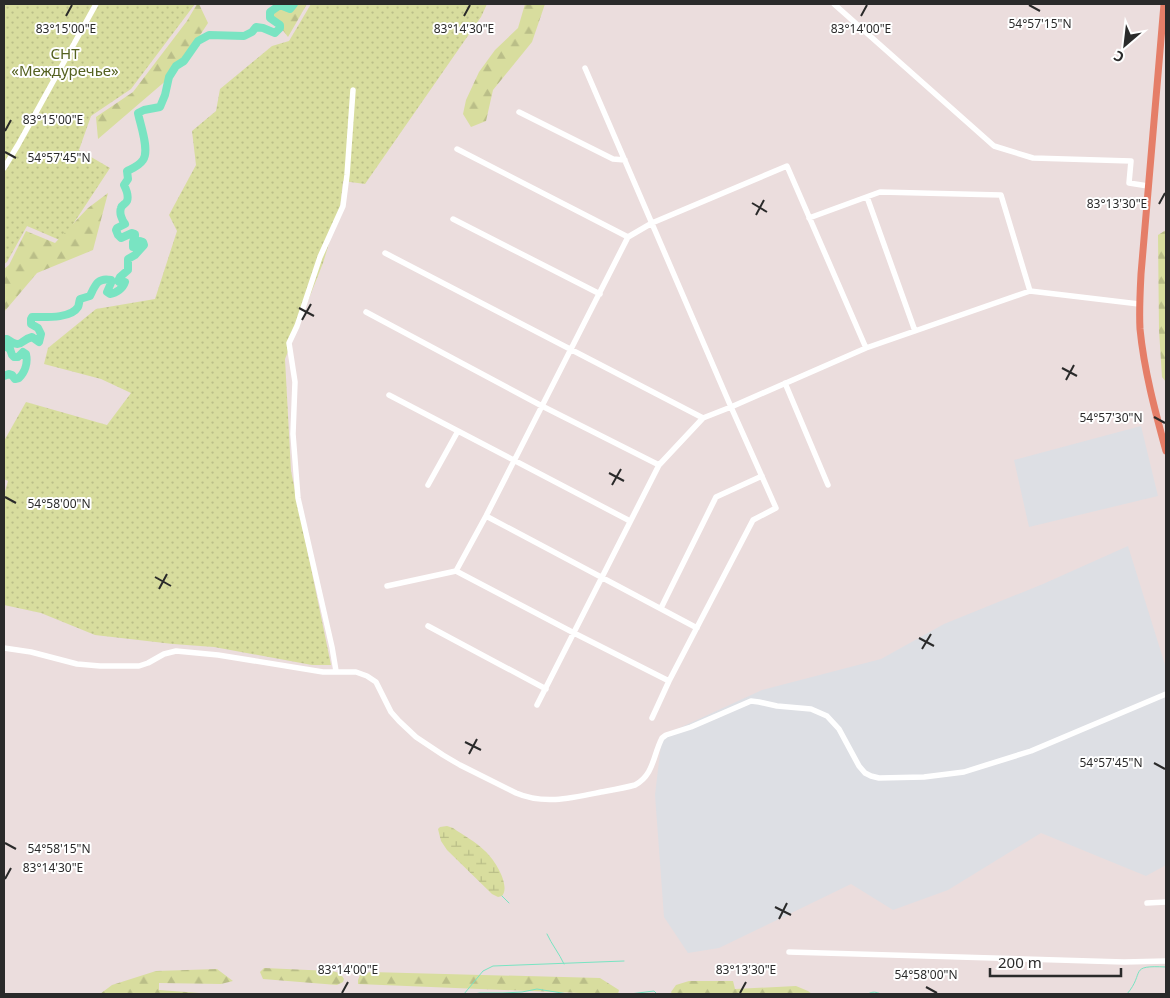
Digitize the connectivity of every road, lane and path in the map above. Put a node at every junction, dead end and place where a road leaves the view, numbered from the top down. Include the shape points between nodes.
1 (96, 4) edge
2 (834, 4) edge
3 (1164, 4) edge
4 (585, 68) dead end
5 (353, 90) dead end
6 (518, 112) dead end
7 (457, 149) dead end
8 (625, 160) junction
9 (4, 168) edge
10 (1148, 186) junction
11 (867, 197) junction
12 (809, 218) junction
13 (453, 219) dead end
14 (652, 222) junction
15 (628, 238) junction
16 (384, 253) dead end
17 (1030, 291) junction
18 (600, 294) junction
19 (1140, 304) junction
20 (366, 312) dead end
21 (915, 331) junction
22 (866, 348) junction
23 (572, 350) junction
24 (785, 383) junction
25 (389, 395) dead end
26 (542, 406) junction
27 (731, 407) junction
28 (703, 418) junction
29 (458, 431) junction
30 (1166, 451) edge
31 (514, 460) junction
32 (659, 464) junction
33 (762, 476) junction
34 (428, 485) dead end
35 (828, 485) dead end
36 (486, 516) junction
37 (630, 521) junction
38 (456, 571) junction
39 (602, 578) junction
40 (387, 586) dead end
41 (662, 608) junction
42 (428, 626) dead end
43 (696, 628) junction
44 (574, 633) junction
45 (4, 648) edge
46 (336, 671) junction
47 (669, 681) junction
48 (546, 689) junction
49 (1166, 694) edge
50 (537, 705) dead end
51 (652, 718) dead end
52 (1166, 902) edge
53 (1148, 903) dead end
54 (789, 952) dead end
55 (1166, 961) edge

1 - 9 street
2 - 10 street via 994,146 1033,158 1131,161 1129,183
3 - 10 main road
4 - 8 street
5 - 46 street via 343,206 320,257 289,343 295,382 292,434 298,498
6 - 8 street via 613,159
7 - 15 street
8 - 14 street
10 - 19 main road
11 - 12 street
11 - 17 street via 880,192 1001,195
11 - 21 street
12 - 14 street via 787,166
12 - 22 street
13 - 18 street
14 - 15 street
14 - 27 street
15 - 18 street
16 - 23 street
17 - 19 street
17 - 21 street
18 - 23 street
19 - 30 main road via 1140,329 1149,387
20 - 26 street
21 - 22 street
22 - 24 street
23 - 26 street
23 - 28 street
24 - 27 street
24 - 35 street
25 - 29 street
26 - 31 street
26 - 32 street
27 - 28 street
27 - 33 street
28 - 32 street
29 - 31 street
29 - 34 street
31 - 36 street
31 - 37 street
32 - 37 street
33 - 41 street via 716,497
33 - 43 street via 776,508 753,520
36 - 38 street
36 - 39 street
37 - 39 street
38 - 40 street
38 - 44 street
39 - 41 street
39 - 44 street
41 - 43 street
42 - 48 street
43 - 47 street
44 - 47 street
44 - 48 street
45 - 46 street via 100,666 138,666 176,651
46 - 49 street via 356,672 374,680 398,722 442,755 516,793 544,800 567,799 635,785 647,775 666,734 691,727 751,701 812,709 826,716 839,729 859,766 870,776 879,778 964,772 1031,751
47 - 51 street
48 - 50 street
52 - 53 street
54 - 55 street

